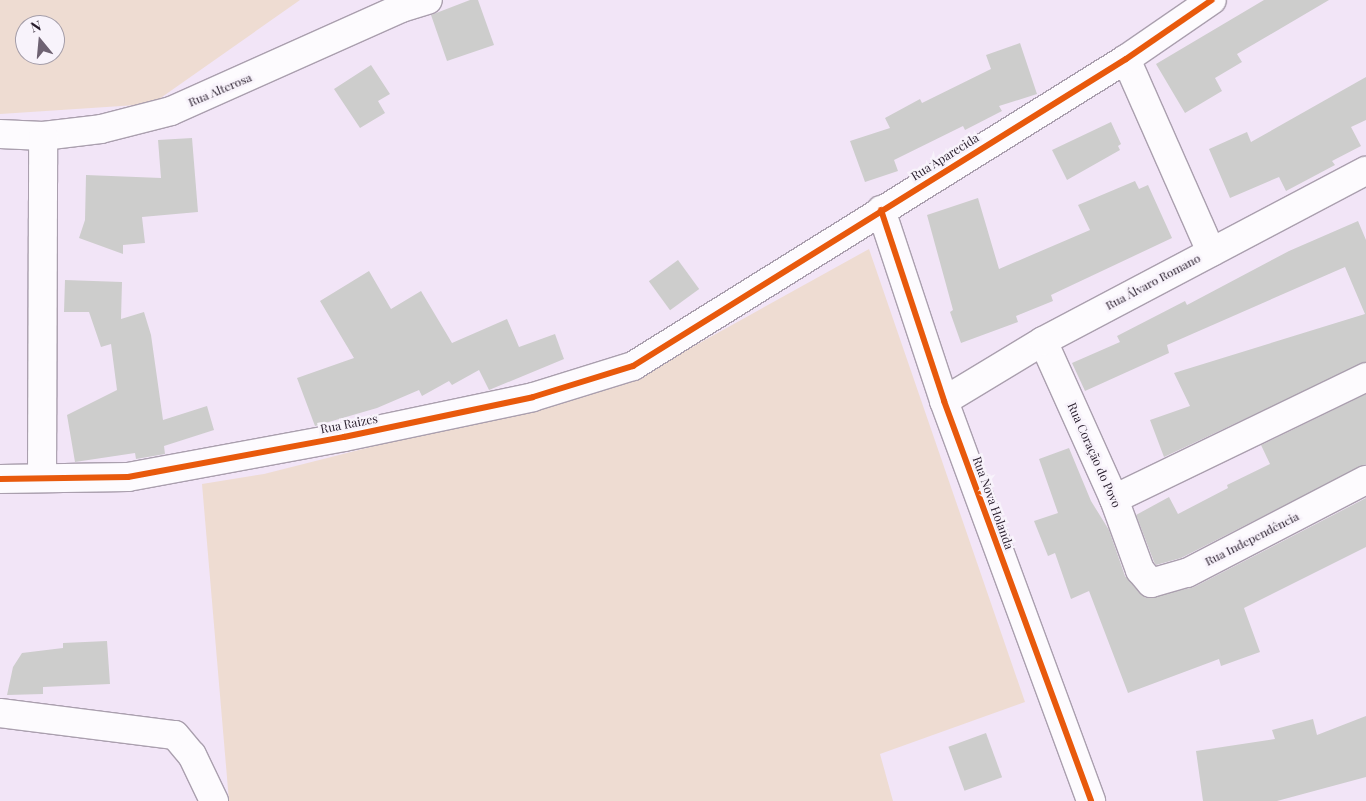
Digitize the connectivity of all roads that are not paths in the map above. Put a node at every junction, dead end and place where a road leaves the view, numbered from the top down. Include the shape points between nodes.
1 (428, 0) edge
2 (1212, 0) edge
3 (1126, 59) junction
4 (0, 134) edge
5 (43, 136) junction
6 (1366, 171) edge
7 (881, 210) junction
8 (1211, 252) junction
9 (690, 333) joint
10 (1043, 341) junction
11 (1366, 377) edge
12 (944, 401) junction
13 (42, 478) junction
14 (0, 479) edge
15 (1366, 480) edge
16 (1114, 499) junction
17 (1140, 570) joint
18 (0, 713) edge
19 (214, 801) edge
20 (1091, 801) edge

1 - 5 street, Rua Alterosa via 401,8 170,112 100,129
2 - 3 street, Rua Aparecida
3 - 7 street, Rua Aparecida
3 - 8 street
4 - 5 street, Rua Alterosa
5 - 13 street
6 - 8 street, Rua Álvaro Romano
7 - 9 street, Rua Aparecida
7 - 12 street, Rua Nova Holanda
8 - 10 street, Rua Álvaro Romano
9 - 13 street, Rua Raizes via 633,366 533,396 344,437 128,477
10 - 12 street, Rua Álvaro Romano
10 - 16 street, Rua Coração do Povo
11 - 16 street
12 - 20 street, Rua Nova Holanda
13 - 14 street, Rua Raizes
15 - 17 street, Rua Independência via 1167,581 1151,583
16 - 17 street, Rua Coração do Povo
18 - 19 street via 175,735 192,755

